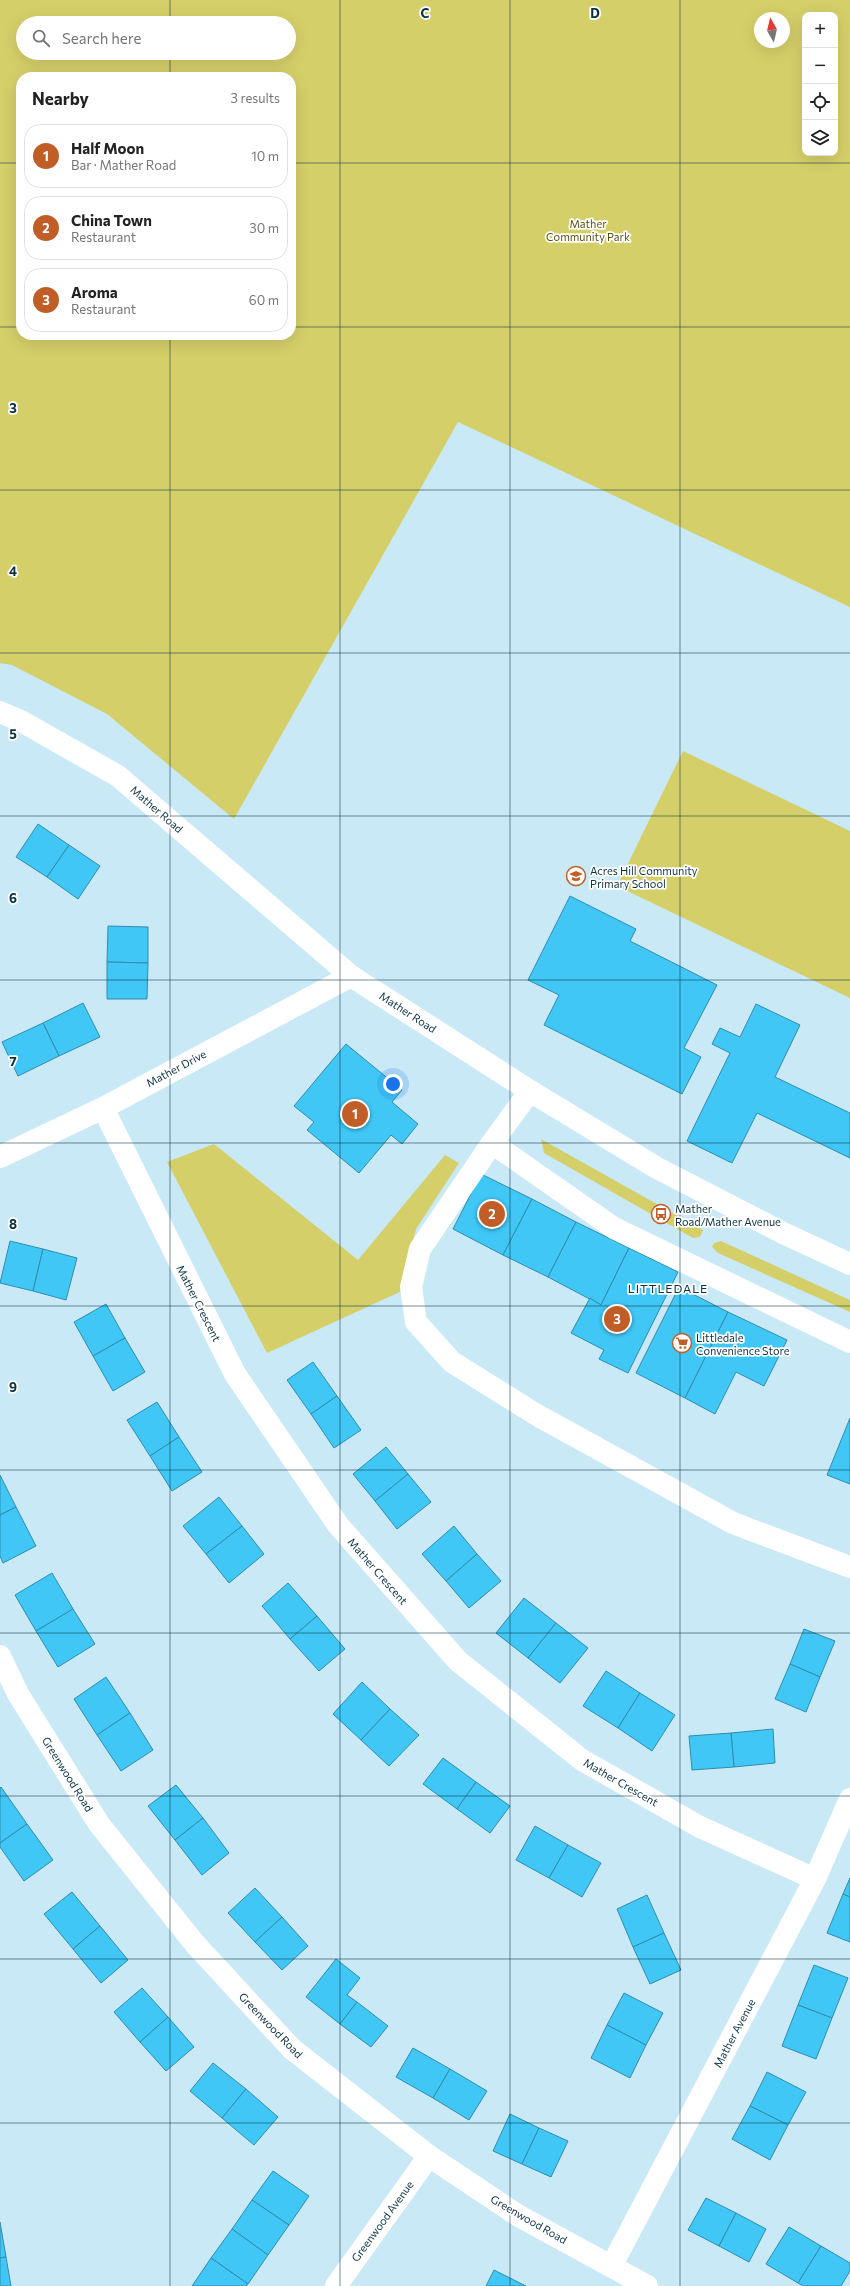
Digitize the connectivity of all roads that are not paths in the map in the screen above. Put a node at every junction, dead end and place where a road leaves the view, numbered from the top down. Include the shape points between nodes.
1 (0, 712) edge
2 (351, 976) junction
3 (530, 1091) junction
4 (102, 1108) junction
5 (492, 1143) junction
6 (0, 1157) edge
7 (850, 1264) edge
8 (850, 1342) edge
9 (850, 1567) edge
10 (0, 1656) edge
11 (850, 1799) edge
12 (815, 1879) junction
13 (429, 2156) junction
14 (612, 2265) junction
15 (336, 2286) edge
16 (647, 2286) edge

1 - 2 street, Mather Road via 21,721 118,776
2 - 3 street, Mather Road
2 - 4 street, Mather Drive
3 - 5 street
3 - 7 street, Mather Road via 657,1168 783,1233
4 - 6 street, Mather Drive
4 - 12 street, Mather Crescent via 235,1374 338,1526 458,1662 582,1760 700,1827
5 - 8 street via 614,1228
5 - 9 street via 420,1249 411,1287 416,1322 452,1362 537,1414 733,1522
10 - 13 street, Greenwood Road via 18,1694 98,1824 195,1944 292,2049
11 - 12 street, Mather Avenue
12 - 14 street, Mather Avenue
13 - 14 street, Greenwood Road via 519,2216
13 - 15 street, Greenwood Avenue
14 - 16 street, Greenwood Road

